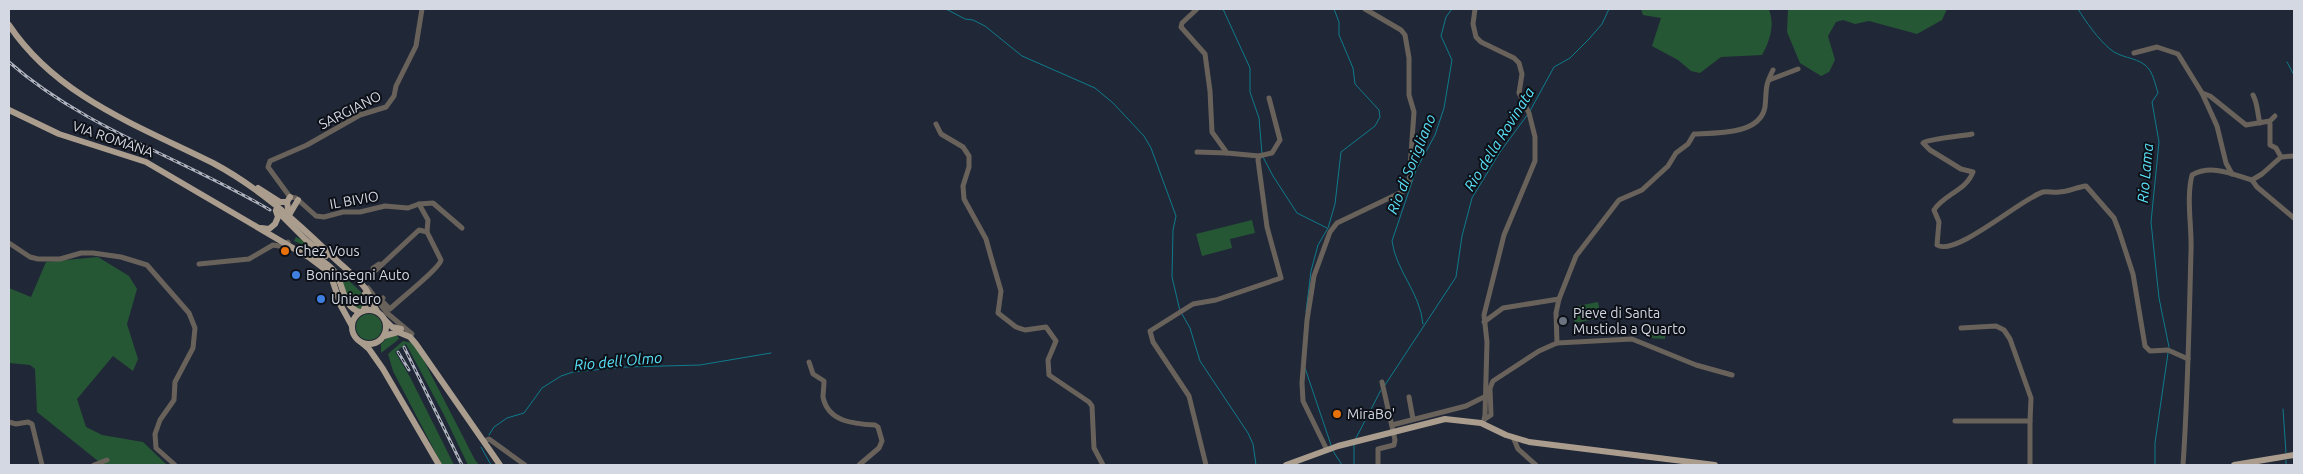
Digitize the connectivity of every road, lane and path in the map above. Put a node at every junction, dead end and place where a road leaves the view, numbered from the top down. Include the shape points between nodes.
1 (422, 9) edge
2 (1197, 9) edge
3 (1364, 9) edge
4 (1475, 9) edge
5 (9, 24) edge
6 (2134, 53) dead end
7 (1774, 70) dead end
8 (1798, 70) dead end
9 (1768, 80) junction
10 (2202, 93) junction
11 (2253, 95) dead end
12 (1269, 98) dead end
13 (9, 110) edge
14 (2275, 116) dead end
15 (2260, 123) junction
16 (936, 124) dead end
17 (2270, 124) dead end
18 (1972, 134) dead end
19 (1197, 152) dead end
20 (1227, 153) junction
21 (1259, 156) junction
22 (2294, 156) edge
23 (2281, 157) junction
24 (2232, 174) junction
25 (2252, 180) junction
26 (247, 184) junction
27 (288, 199) junction
28 (298, 200) junction
29 (270, 204) junction
30 (419, 204) junction
31 (289, 216) junction
32 (2294, 218) edge
33 (258, 228) junction
34 (462, 228) dead end
35 (426, 232) junction
36 (9, 243) edge
37 (286, 243) junction
38 (324, 250) junction
39 (306, 254) junction
40 (199, 264) dead end
41 (381, 265) dead end
42 (383, 298) dead end
43 (1559, 300) junction
44 (362, 312) junction
45 (377, 312) junction
46 (385, 320) junction
47 (1484, 322) junction
48 (352, 326) junction
49 (1960, 328) dead end
50 (412, 334) junction
51 (382, 339) junction
52 (362, 343) junction
53 (1557, 344) junction
54 (2188, 360) junction
55 (809, 362) dead end
56 (383, 369) junction
57 (1732, 375) dead end
58 (1382, 382) dead end
59 (1484, 397) junction
60 (1409, 398) dead end
61 (1414, 420) junction
62 (1484, 421) junction
63 (1955, 421) dead end
64 (2030, 421) junction
65 (9, 422) edge
66 (1393, 428) junction
67 (479, 434) junction
68 (1513, 437) junction
69 (484, 441) junction
70 (1327, 450) junction
71 (2294, 455) edge
72 (107, 460) dead end
73 (1296, 463) edge
74 (42, 465) edge
75 (94, 465) edge
76 (174, 465) edge
77 (439, 465) edge
78 (500, 465) edge
79 (525, 465) edge
80 (859, 465) edge
81 (1103, 465) edge
82 (1206, 465) edge
83 (1286, 465) edge
84 (1378, 465) edge
85 (1536, 465) edge
86 (1715, 465) edge
87 (2030, 465) edge
88 (2183, 465) edge
89 (2234, 465) edge

1 - 27 street, SARGIANO via 416,46 386,107 360,116 268,164
2 - 20 street via 1182,23 1182,27 1204,54 1212,132
3 - 70 street via 1405,35 1415,118 1406,190 1337,223 1330,232 1314,276 1307,320 1303,401
4 - 47 street via 1473,24 1476,36 1519,63 1522,74 1519,93 1529,113 1535,137 1535,161 1504,235
5 - 26 main road via 36,58 88,100
6 - 10 street via 2157,47 2178,54
7 - 9 street
8 - 9 street
9 - 43 street via 1765,106 1758,120 1746,128 1694,134 1668,166 1642,190 1619,200 1576,256
10 - 15 street via 2246,125
10 - 24 street via 2217,126
11 - 15 street
12 - 21 street via 1280,140 1272,153
13 - 33 main road, VIA ROMANA via 60,134 146,162
14 - 15 street
16 - 81 street via 941,134 962,147 969,156 964,199 986,239 1001,291 998,314 1025,330 1046,327 1051,331 1056,341 1048,360 1049,375 1090,402 1094,448
17 - 23 street via 2270,144
18 - 54 street via 1929,139 1923,143 1961,169 1973,172 1968,182 1934,210 1939,227 1937,245 1943,248 1951,246 1977,233 2043,192 2086,186 2114,218 2119,231 2132,274 2145,346 2150,351 2168,350
19 - 20 street
20 - 21 street
21 - 82 street via 1268,227 1281,278 1216,300 1193,304 1150,331 1153,342 1189,396
22 - 23 street
23 - 25 street
24 - 25 street
24 - 54 street via 2202,169 2192,175 2189,185 2192,240
25 - 32 street
26 - 27 main road via 280,202
26 - 29 main road
26 - 31 main road
27 - 28 street, IL BIVIO
27 - 31 main road
28 - 30 street, IL BIVIO via 316,216 324,217 385,206 408,208
28 - 31 main road
29 - 33 main road via 277,213 277,220 270,229
29 - 38 main road via 306,240
30 - 34 street, IL BIVIO via 433,203
30 - 35 street via 428,220
31 - 38 main road
33 - 37 main road, VIA ROMANA
35 - 41 street via 416,232 374,272 376,264
35 - 42 street via 442,260 438,268 390,309 381,300
36 - 76 street via 38,259 60,259 81,252 121,256 147,265 188,313 195,328 193,348 176,382 174,400 155,434 156,448
37 - 39 main road, VIA ROMANA
37 - 40 street via 273,245 249,259
38 - 44 main road via 363,291 367,302
38 - 45 main road via 361,283
38 - 50 street via 362,282 387,313
39 - 44 main road, VIA ROMANA via 324,261 334,272 348,305
39 - 48 main road, VIA ROMANA via 332,279
43 - 47 street via 1503,308
43 - 53 street
44 - 45 main road
44 - 48 main road via 354,318
45 - 46 main road
46 - 50 main road via 392,327
46 - 51 main road via 386,331
47 - 59 street via 1487,342
48 - 52 main road
49 - 64 street via 1996,326 2004,330 2031,398
50 - 67 main road via 456,393
51 - 52 main road via 374,344
51 - 56 main road via 376,350
51 - 67 main road via 398,332 410,337
52 - 56 main road
53 - 57 street via 1632,339 1696,365
53 - 62 street via 1539,351 1493,381 1490,388 1491,415
54 - 88 street
55 - 80 street via 813,374 824,381 824,400 835,416 845,422 878,427 882,441 879,448
56 - 77 main road
58 - 66 street
59 - 61 street via 1466,406
59 - 62 street
60 - 61 street
61 - 66 street
62 - 66 main road via 1445,419
62 - 68 main road
63 - 64 street
64 - 87 street
65 - 74 street via 32,424
66 - 70 main road
66 - 84 street via 1394,445 1378,449
67 - 69 main road
68 - 85 street via 1518,449
68 - 86 main road via 1529,442
69 - 78 main road
69 - 79 street via 489,439
70 - 73 main road
71 - 89 main road
72 - 75 street
73 - 83 main road

